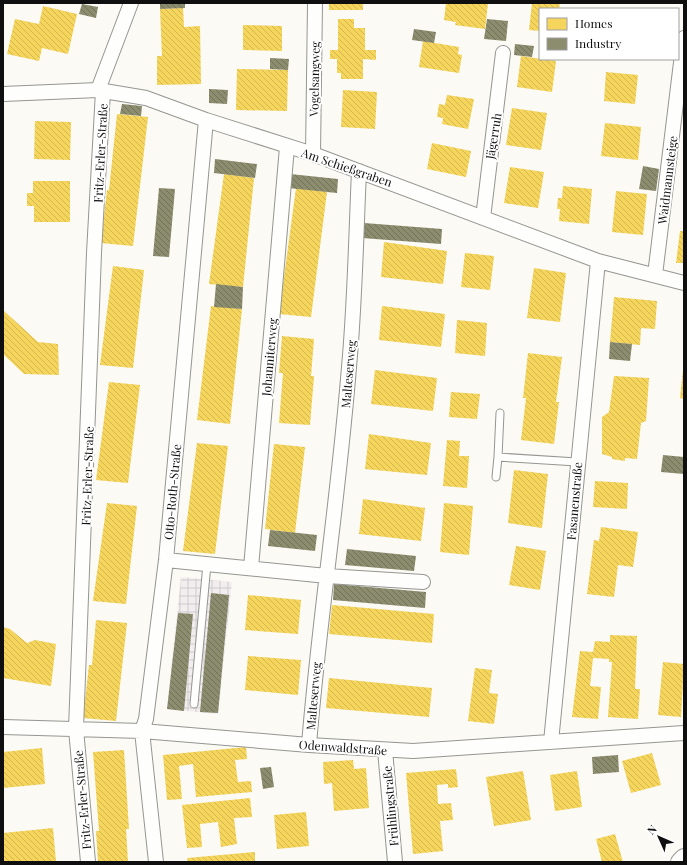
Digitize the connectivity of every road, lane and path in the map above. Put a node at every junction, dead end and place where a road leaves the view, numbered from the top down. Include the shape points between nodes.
1 (131, 3) edge
2 (315, 3) edge
3 (684, 38) edge
4 (503, 53) dead end
5 (100, 90) junction
6 (3, 94) edge
7 (206, 120) junction
8 (287, 147) junction
9 (314, 154) junction
10 (359, 171) junction
11 (483, 218) junction
12 (598, 261) junction
13 (655, 275) junction
14 (684, 283) edge
15 (500, 413) dead end
16 (498, 458) junction
17 (578, 462) junction
18 (496, 477) dead end
19 (166, 560) junction
20 (207, 564) junction
21 (251, 568) junction
22 (327, 576) junction
23 (422, 582) dead end
24 (194, 704) dead end
25 (3, 727) edge
26 (76, 729) junction
27 (142, 731) junction
28 (684, 733) edge
29 (551, 742) junction
30 (309, 745) junction
31 (385, 750) junction
32 (684, 858) edge
33 (88, 862) edge
34 (156, 862) edge
35 (395, 862) edge
36 (680, 862) edge

1 - 5 street, Fritz-Erler-Straße
2 - 9 street, Vogelsangweg
3 - 13 street, Waidmannsteige
4 - 11 street, Jägerruh
5 - 6 street, Am Schießgraben
5 - 7 street, Am Schießgraben via 146,98
5 - 26 street, Fritz-Erler-Straße
7 - 8 street, Am Schießgraben
7 - 19 street, Otto-Roth-Straße
8 - 9 street, Am Schießgraben
8 - 21 street, Johanniterweg
9 - 10 street, Am Schießgraben
10 - 11 street, Am Schießgraben
10 - 22 street, Malteserweg via 350,367
11 - 12 street, Am Schießgraben
12 - 13 street, Am Schießgraben
12 - 17 street, Fasanenstraße
13 - 14 street, Am Schießgraben
15 - 16 lane
16 - 17 lane
16 - 18 lane
17 - 29 street, Fasanenstraße
19 - 20 street
19 - 27 street, Otto-Roth-Straße via 146,719
20 - 21 street
20 - 24 lane
21 - 22 street
22 - 23 street
22 - 30 street, Malteserweg
25 - 26 street, Odenwaldstraße
26 - 27 street, Odenwaldstraße
26 - 33 street, Fritz-Erler-Straße
27 - 30 street, Odenwaldstraße
27 - 34 street, Otto-Roth-Straße
28 - 29 street, Odenwaldstraße
29 - 31 street, Odenwaldstraße via 413,751
30 - 31 street, Odenwaldstraße
31 - 35 street, Frühlingstraße
32 - 36 street

